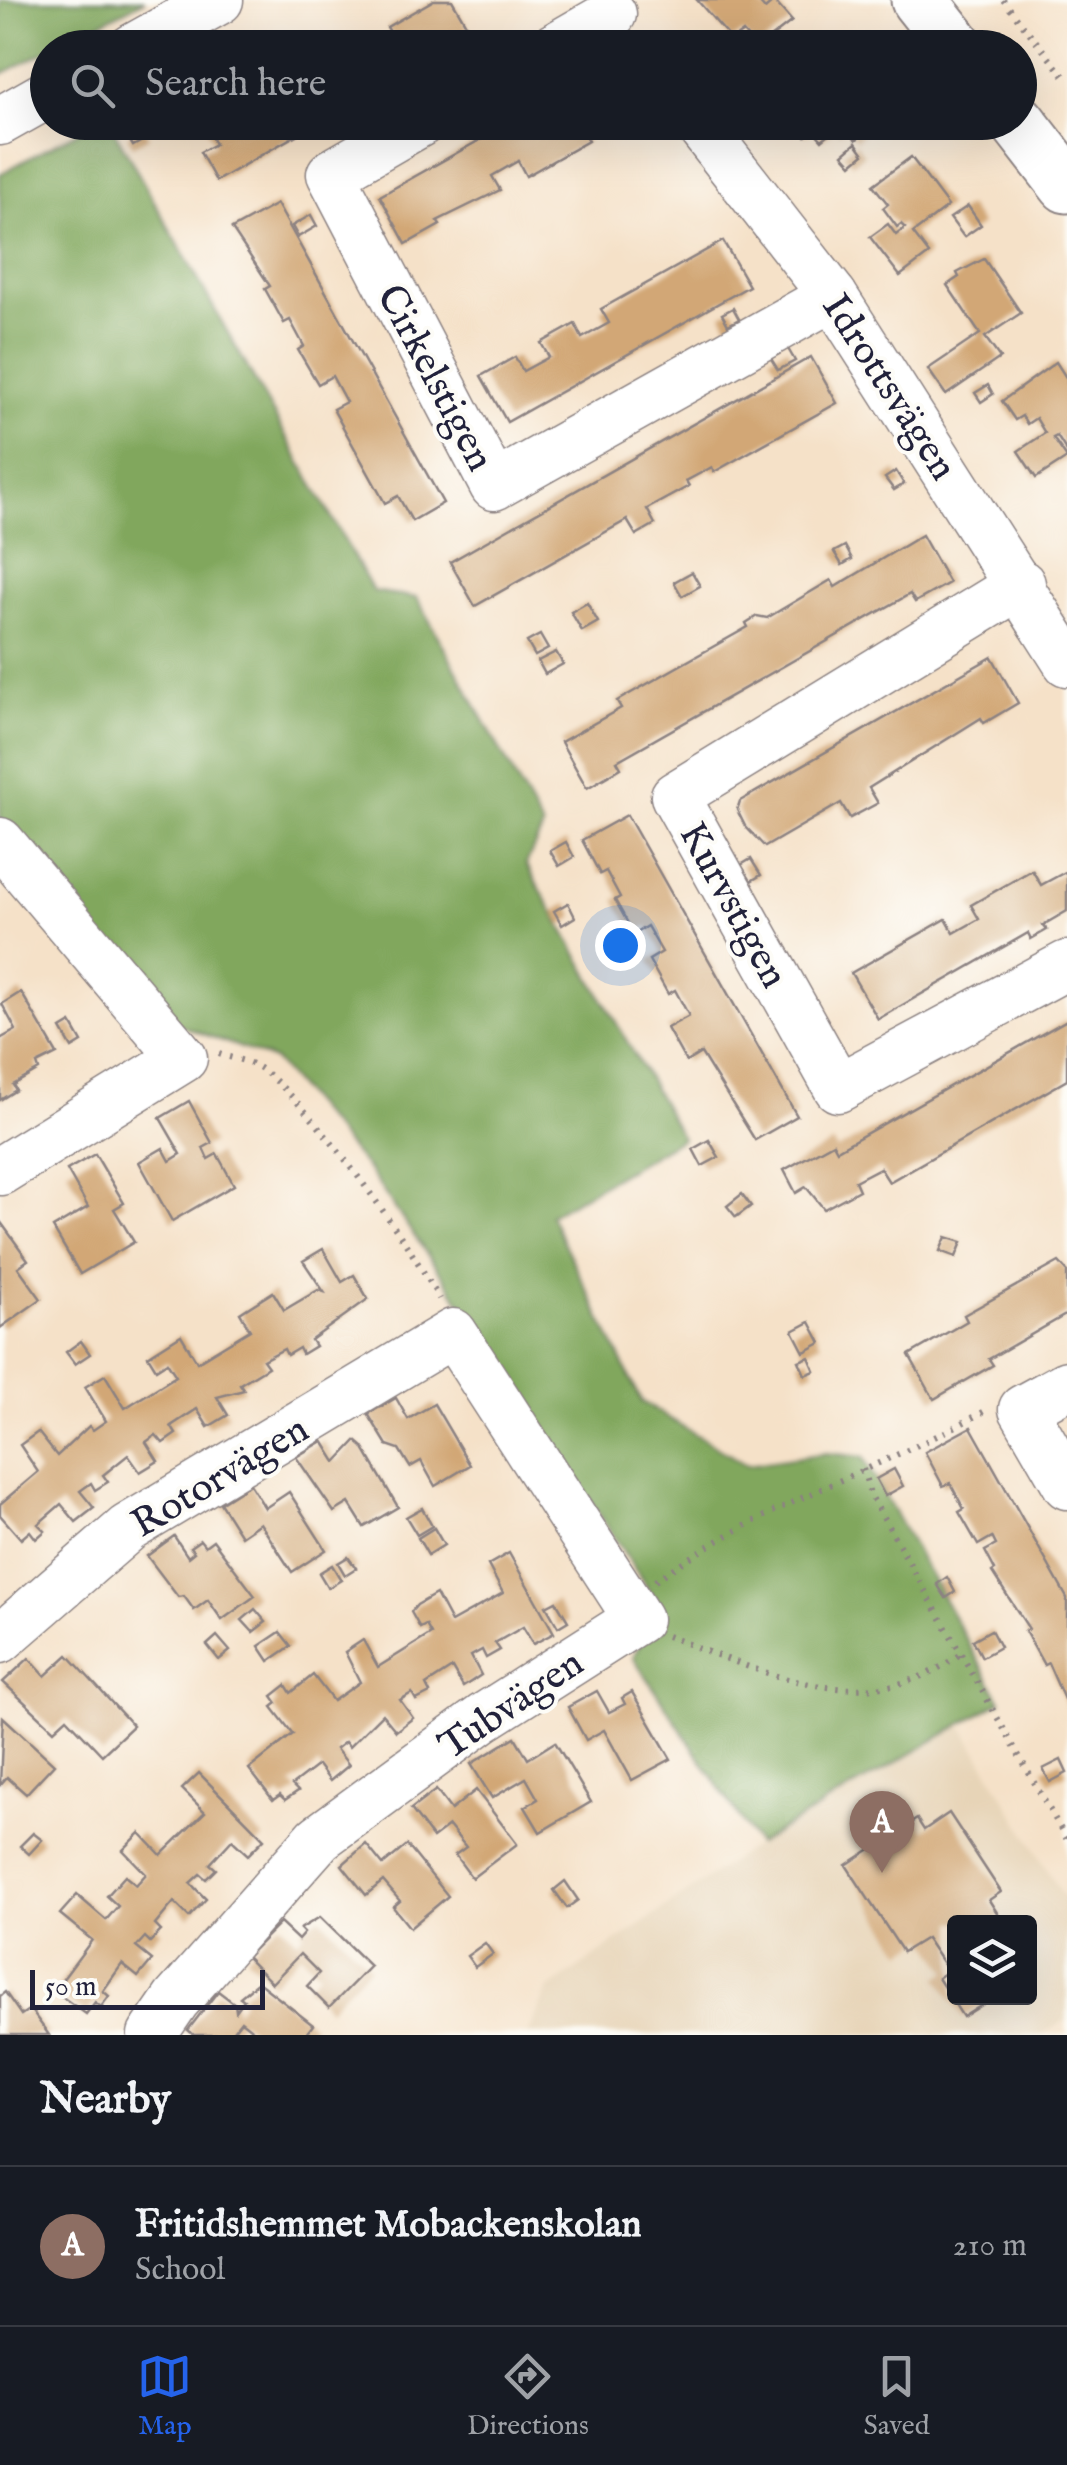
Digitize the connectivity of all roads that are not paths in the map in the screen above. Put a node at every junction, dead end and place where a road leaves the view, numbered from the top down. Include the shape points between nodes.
1 (219, 0) edge
2 (919, 0) edge
3 (165, 30) edge
4 (943, 30) edge
5 (30, 104) edge
6 (0, 121) edge
7 (390, 140) edge
8 (712, 140) edge
9 (1032, 140) edge
10 (1067, 186) edge
11 (834, 296) junction
12 (1021, 584) junction
13 (1067, 662) edge
14 (0, 842) edge
15 (1067, 965) edge
16 (0, 1171) edge
17 (454, 1333) joint
18 (1067, 1385) edge
19 (1067, 1486) edge
20 (0, 1639) edge
21 (152, 2035) edge

1 - 3 street
2 - 4 main road
5 - 6 street
7 - 11 street, Cirkelstigen via 331,174 494,486
8 - 11 street, Idrottsvägen
9 - 10 main road
11 - 12 street, Idrottsvägen
12 - 13 street, Idrottsvägen
12 - 15 street, Kurvstigen via 675,796 838,1088
14 - 16 street via 183,1058
17 - 20 street, Rotorvägen via 128,1528
17 - 21 street, Tubvägen via 632,1610 319,1838
18 - 19 street via 1023,1409

